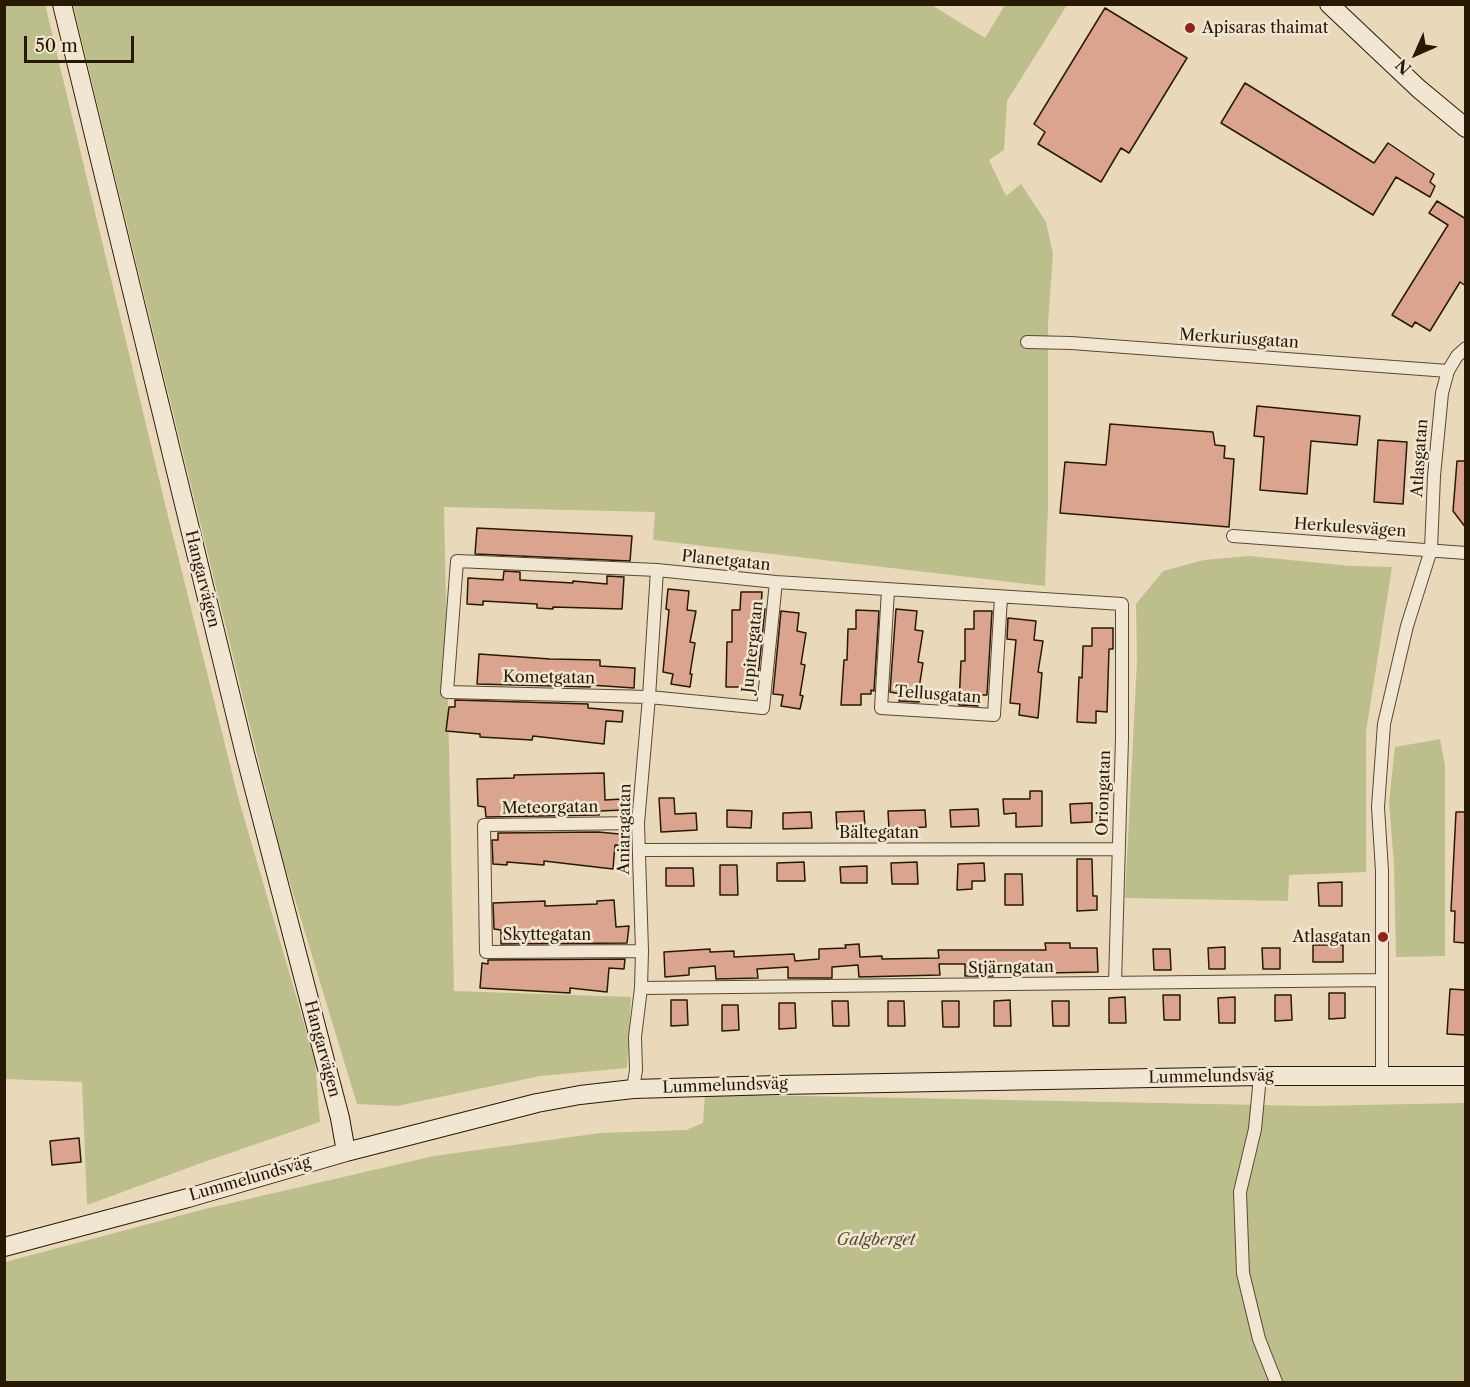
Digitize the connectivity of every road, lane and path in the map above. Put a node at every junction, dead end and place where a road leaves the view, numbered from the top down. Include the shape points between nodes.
1 (62, 4) edge
2 (1329, 4) edge
3 (1466, 128) edge
4 (1027, 342) dead end
5 (1466, 348) edge
6 (1448, 371) junction
7 (1233, 536) dead end
8 (1431, 550) junction
9 (1466, 553) edge
10 (657, 570) junction
11 (776, 582) junction
12 (888, 590) junction
13 (1001, 597) junction
14 (1122, 604) joint
15 (447, 692) joint
16 (649, 697) junction
17 (638, 823) junction
18 (1119, 849) junction
19 (639, 850) junction
20 (485, 883) joint
21 (642, 951) junction
22 (1381, 980) junction
23 (1115, 983) junction
24 (641, 988) junction
25 (1382, 1075) junction
26 (1260, 1076) junction
27 (1466, 1076) edge
28 (633, 1089) junction
29 (346, 1152) junction
30 (4, 1247) edge
31 (1276, 1383) edge

1 - 29 main road, Hangarvägen
2 - 3 main road via 1404,76
4 - 6 street, Merkuriusgatan
5 - 6 street, Atlasgatan
6 - 8 street, Atlasgatan via 1434,476
7 - 8 street, Herkulesvägen
8 - 9 street, Herkulesvägen
8 - 22 street, Atlasgatan via 1407,626 1384,724 1378,807
10 - 11 street, Planetgatan
10 - 15 street, Planetgatan via 457,561
10 - 16 street, Aniaragatan
11 - 12 street, Planetgatan
11 - 16 street, Jupitergatan via 763,708
12 - 13 street, Planetgatan
12 - 13 street, Tellusgatan via 880,708 982,715 994,715
13 - 14 street, Planetgatan
14 - 18 street, Oriongatan
15 - 16 street, Kometgatan
16 - 17 street, Aniaragatan
17 - 19 street, Aniaragatan
17 - 20 street, Meteorgatan via 484,825
18 - 19 street, Bältegatan
18 - 23 street, Oriongatan
19 - 21 street, Aniaragatan
20 - 21 street, Skyttegatan via 486,952
21 - 24 street, Aniaragatan
22 - 23 street, Stjärngatan
22 - 25 street, Atlasgatan
23 - 24 street, Stjärngatan
24 - 28 street, Aniaragatan
25 - 26 main road, Lummelundsväg
25 - 27 main road, Lummelundsväg
26 - 28 main road, Lummelundsväg
26 - 31 street via 1255,1130 1240,1192 1243,1273 1259,1339
28 - 29 main road, Lummelundsväg via 537,1103
29 - 30 main road, Lummelundsväg

